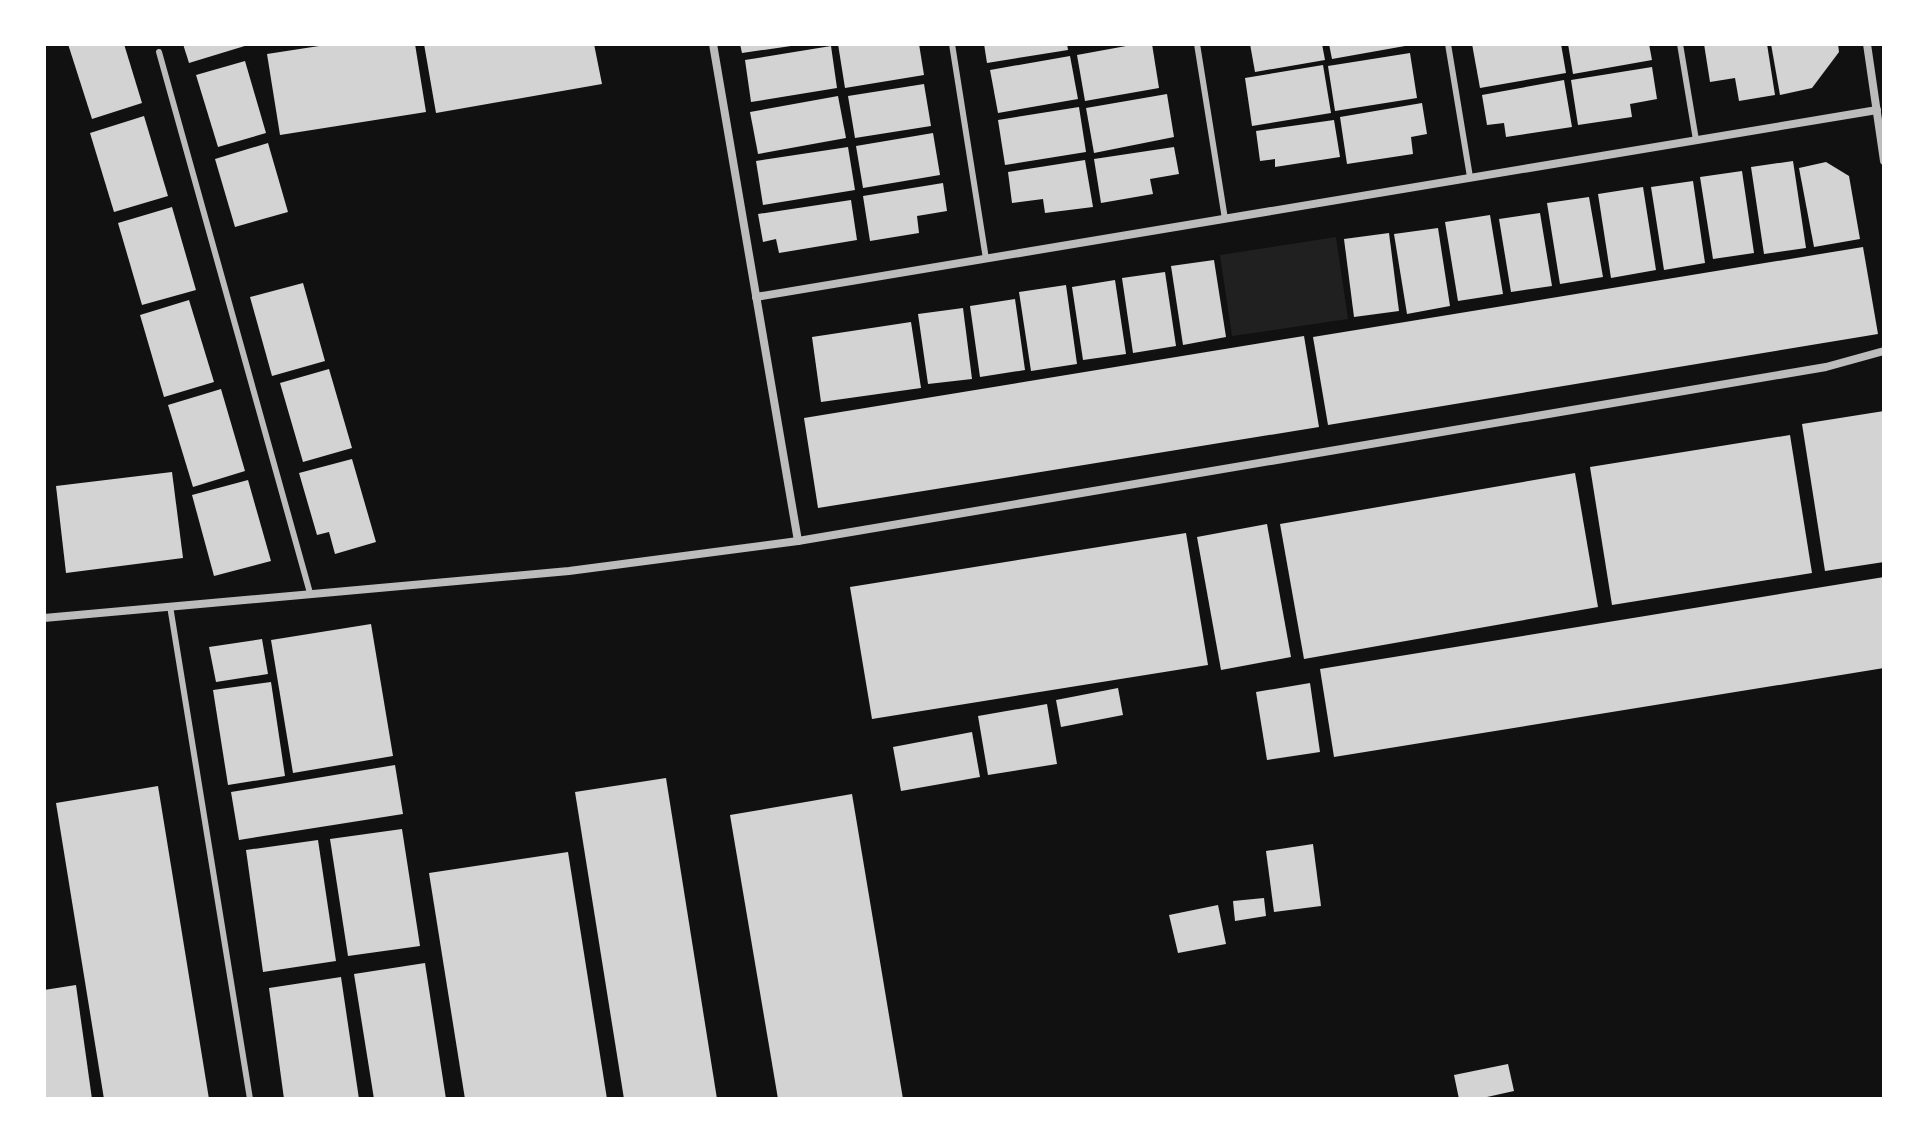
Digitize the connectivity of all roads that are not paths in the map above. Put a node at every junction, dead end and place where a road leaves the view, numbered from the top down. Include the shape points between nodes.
1 (713, 44) edge
2 (952, 44) edge
3 (1197, 44) edge
4 (1448, 44) edge
5 (1680, 44) edge
6 (1867, 44) edge
7 (159, 52) dead end
8 (1877, 110) junction
9 (1696, 140) junction
10 (1884, 161) edge
11 (1470, 177) junction
12 (1225, 219) junction
13 (986, 259) junction
14 (756, 297) junction
15 (1884, 351) edge
16 (798, 541) junction
17 (310, 593) junction
18 (170, 606) junction
19 (44, 618) edge
20 (250, 1099) edge

1 - 14 street
2 - 13 lane
3 - 12 lane
4 - 11 lane
5 - 9 lane
6 - 8 street
7 - 17 lane
8 - 9 street
8 - 10 street
9 - 11 street
11 - 12 street
12 - 13 street
13 - 14 street
14 - 16 street
15 - 16 street via 1810,370
16 - 17 street via 569,571
17 - 18 street
18 - 19 street
18 - 20 lane

